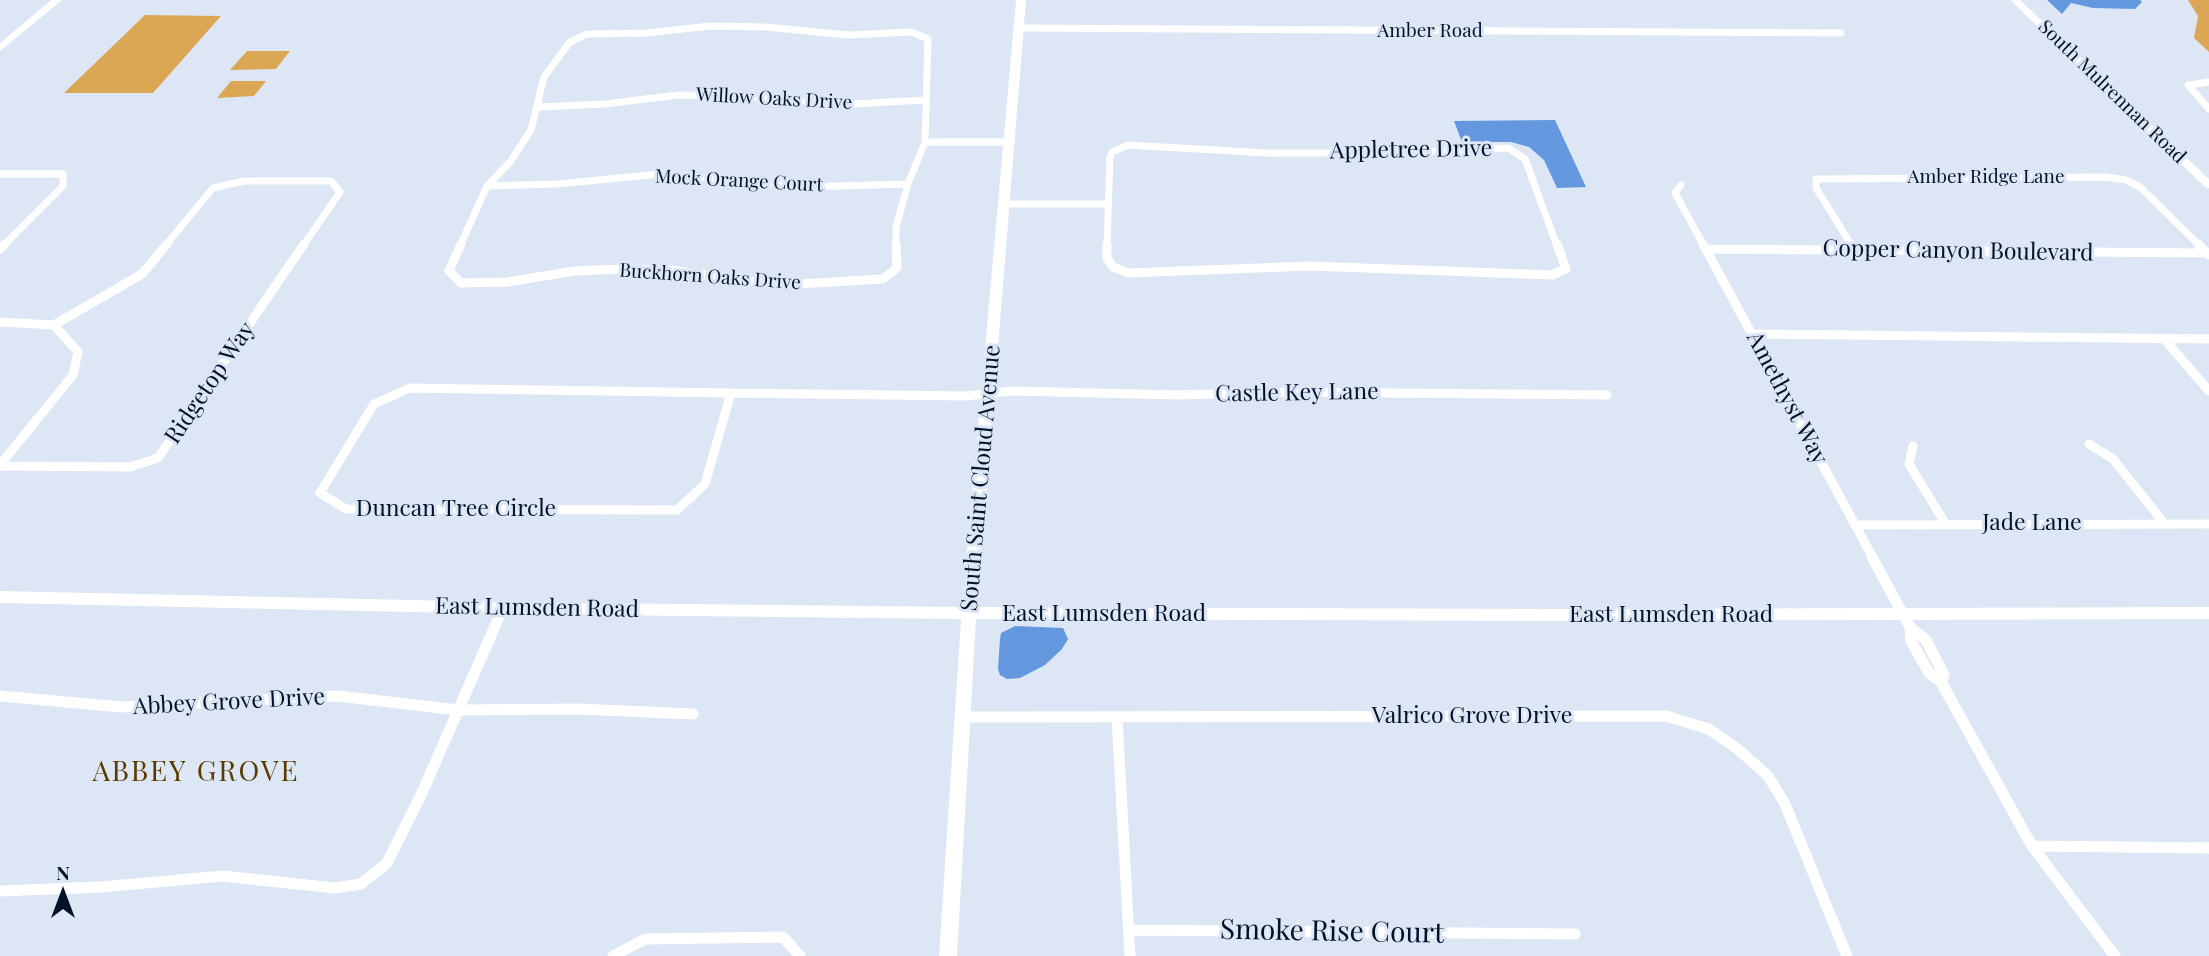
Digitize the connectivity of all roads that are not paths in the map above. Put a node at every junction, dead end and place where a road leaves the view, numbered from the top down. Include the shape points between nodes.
1 (57, 0) edge
2 (1021, 0) edge
3 (2015, 0) edge
4 (1019, 28) junction
5 (1841, 33) dead end
6 (0, 48) edge
7 (2209, 82) edge
8 (926, 100) junction
9 (538, 107) junction
10 (2209, 109) edge
11 (925, 142) junction
12 (1009, 142) junction
13 (0, 174) edge
14 (908, 184) junction
15 (1681, 185) dead end
16 (2209, 185) edge
17 (487, 187) junction
18 (1004, 204) junction
19 (1108, 204) junction
20 (0, 249) edge
21 (1706, 249) junction
22 (1856, 250) junction
23 (2209, 254) edge
24 (0, 322) edge
25 (54, 325) junction
26 (1753, 334) junction
27 (2209, 339) edge
28 (2165, 340) junction
29 (2209, 391) edge
30 (731, 393) junction
31 (1607, 395) dead end
32 (989, 396) junction
33 (2089, 444) dead end
34 (1913, 446) dead end
35 (0, 465) edge
36 (1945, 523) junction
37 (2164, 523) junction
38 (2209, 524) edge
39 (1856, 525) junction
40 (0, 597) edge
41 (503, 608) junction
42 (969, 613) junction
43 (2209, 613) edge
44 (1907, 620) junction
45 (0, 696) edge
46 (458, 710) junction
47 (693, 714) dead end
48 (961, 717) junction
49 (1117, 717) junction
50 (2032, 846) junction
51 (2209, 848) edge
52 (0, 891) edge
53 (1131, 930) junction
54 (1575, 934) dead end
55 (613, 956) edge
56 (800, 956) edge
57 (948, 956) edge
58 (1130, 956) edge
59 (1847, 956) edge
60 (2115, 956) edge

1 - 6 street
2 - 4 street, South Saint Cloud Avenue
3 - 16 street, South Mulrennan Road
4 - 5 street, Amber Road
4 - 12 street, South Saint Cloud Avenue
7 - 10 street via 2188,85
8 - 9 street, Willow Oaks Drive via 835,105 678,95
8 - 9 street, Buckhorn Oaks Drive via 928,39 911,32 848,35 710,26 587,34 570,42 544,77
8 - 11 street, Buckhorn Oaks Drive
9 - 17 street, Buckhorn Oaks Drive via 531,130
11 - 12 street
11 - 14 street, Buckhorn Oaks Drive
12 - 18 street, South Saint Cloud Avenue
13 - 20 street via 63,174 63,186
14 - 17 street, Mock Orange Court via 804,187 660,174
14 - 17 street, Buckhorn Oaks Drive via 896,227 897,268 883,279 780,285 671,270 623,269 461,283 449,271
15 - 21 street, Amethyst Way via 1675,193
18 - 19 street
18 - 32 street, South Saint Cloud Avenue
19 - 19 street, Appletree Drive via 1112,152 1128,145 1266,153 1508,148 1525,159 1566,269 1552,275 1310,266 1128,273 1113,267 1107,258
21 - 22 street, Copper Canyon Boulevard
21 - 26 street, Amethyst Way
22 - 23 street, Copper Canyon Boulevard
22 - 23 street, Amber Ridge Lane via 1816,188 1816,179 2126,180 2140,187
24 - 25 street
25 - 35 street via 78,352 73,375
25 - 35 street, Ridgetop Way via 142,274 213,188 244,181 331,181 340,192 158,458 130,467
26 - 28 street
26 - 39 street, Amethyst Way
27 - 28 street
28 - 29 street
30 - 30 street, Duncan Tree Circle via 410,388 374,404 320,493 346,509 677,510 705,484
30 - 32 street, Duncan Tree Circle
31 - 32 street, Castle Key Lane via 1357,392 1179,396 1012,391
32 - 42 street, South Saint Cloud Avenue
33 - 37 street via 2113,459
34 - 36 street via 1909,464
36 - 37 street, Jade Lane
36 - 39 street, Jade Lane
37 - 38 street, Jade Lane
39 - 44 street, Amethyst Way
40 - 41 street, East Lumsden Road
41 - 42 street, East Lumsden Road
41 - 46 street
42 - 44 street, East Lumsden Road
42 - 48 street, South Saint Cloud Avenue
43 - 44 street, East Lumsden Road
44 - 50 street, Amethyst Way via 1911,641 1929,673 1941,682
45 - 46 street, Abbey Grove Drive via 121,707 338,696
46 - 47 street, Abbey Grove Drive
46 - 52 street via 387,863 361,884 335,888 223,876
48 - 49 street, Valrico Grove Drive
48 - 57 street, South Saint Cloud Avenue
49 - 53 street
49 - 59 street, Valrico Grove Drive via 1666,716 1709,729 1739,750 1774,785
50 - 51 street
50 - 60 street, Amethyst Way
53 - 54 street, Smoke Rise Court
53 - 58 street
55 - 56 street via 645,939 783,937

